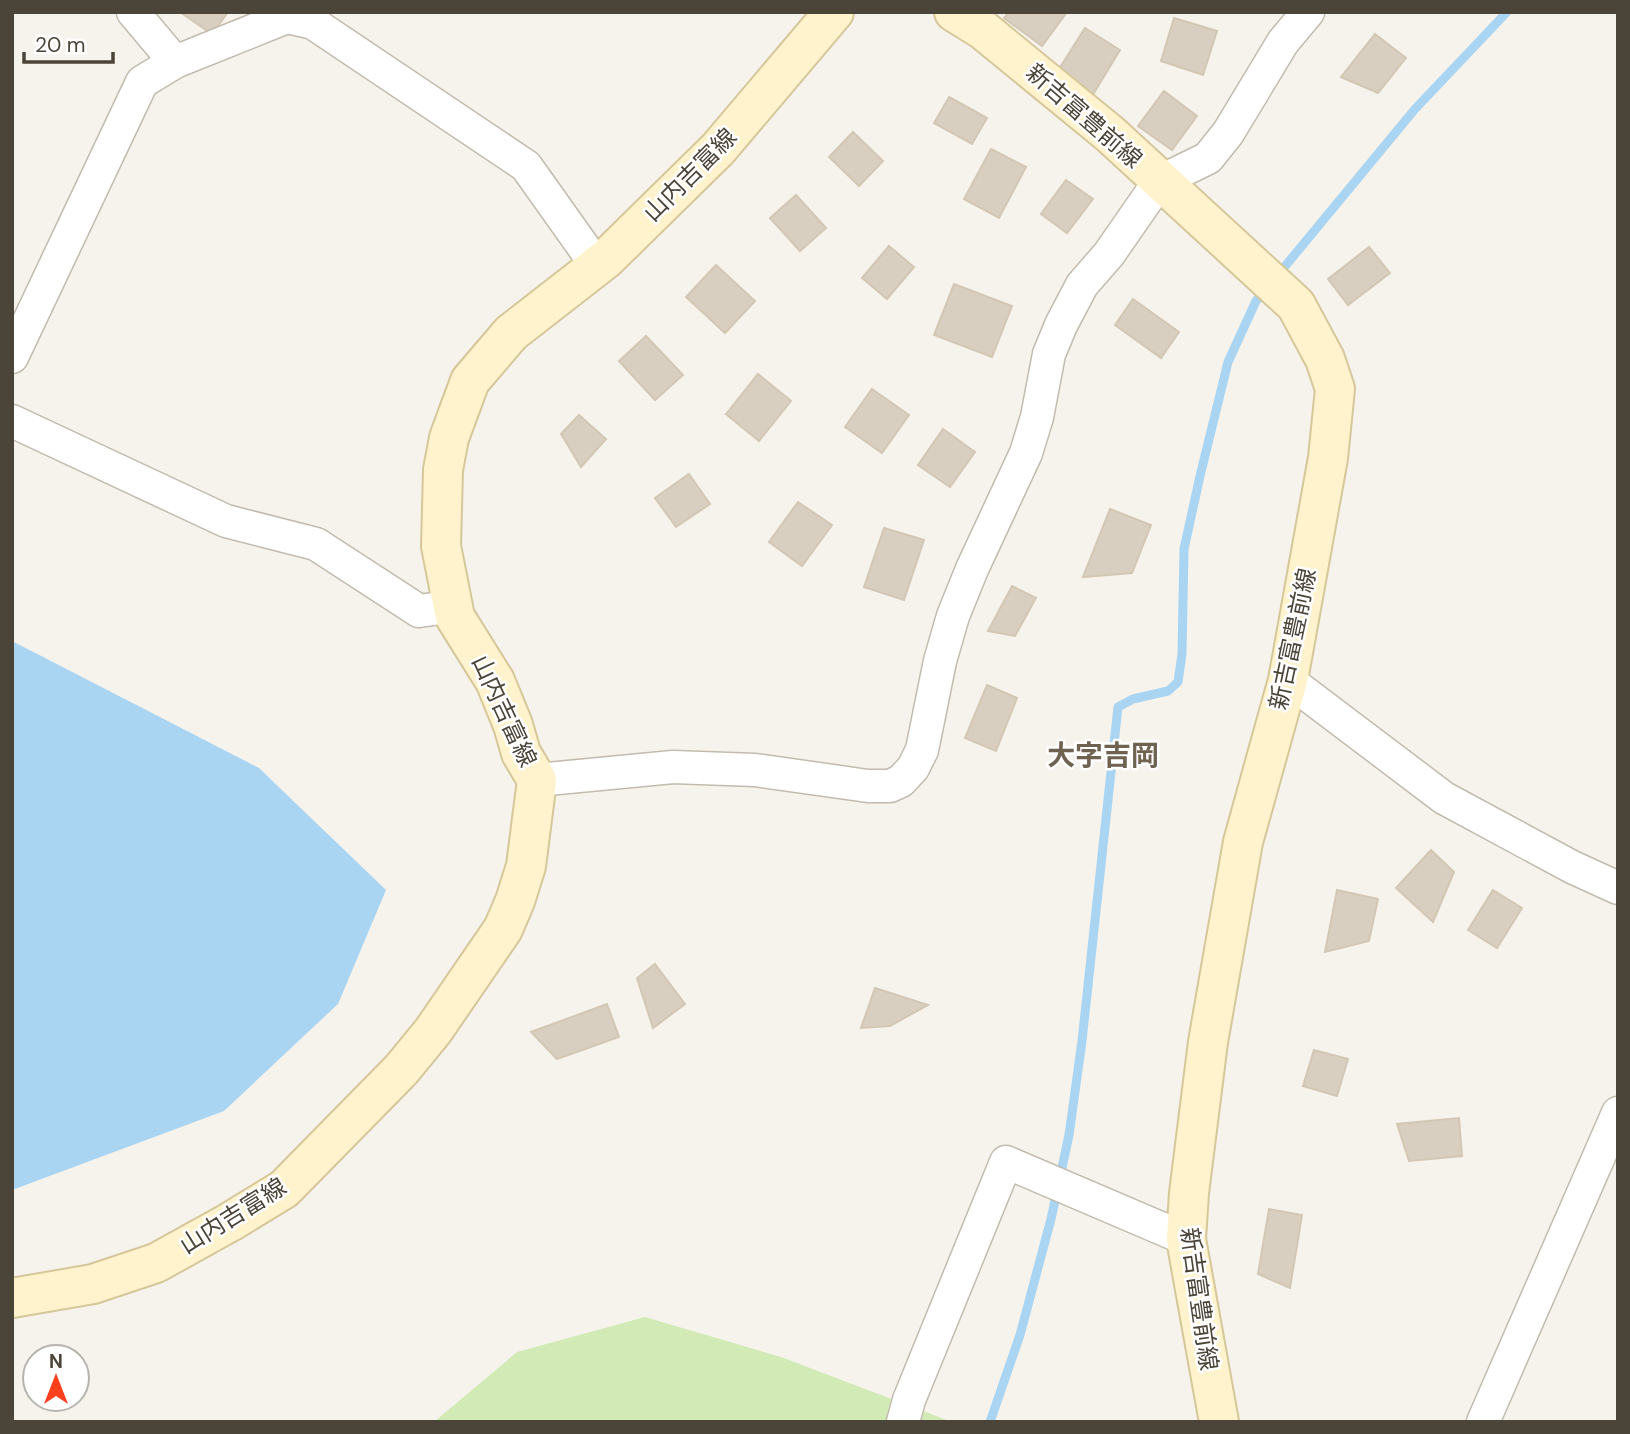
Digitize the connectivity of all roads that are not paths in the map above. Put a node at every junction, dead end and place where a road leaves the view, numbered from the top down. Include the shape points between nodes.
1 (133, 12) edge
2 (834, 12) edge
3 (954, 12) edge
4 (1308, 12) edge
5 (175, 62) junction
6 (1159, 182) junction
7 (597, 266) junction
8 (12, 357) edge
9 (12, 421) edge
10 (454, 606) junction
11 (1288, 680) junction
12 (537, 780) junction
13 (1618, 888) edge
14 (1618, 1113) edge
15 (1186, 1239) junction
16 (12, 1298) edge
17 (903, 1422) edge
18 (1219, 1422) edge
19 (1483, 1422) edge

1 - 5 street
2 - 7 main road, 山内吉富線 via 718,149
3 - 6 main road, 新吉富豊前線 via 983,30 1110,134
4 - 6 street via 1283,42 1208,158
5 - 7 street via 287,17 313,23 526,166
5 - 8 street via 142,82
6 - 11 main road, 新吉富豊前線 via 1296,306 1325,359 1335,389 1328,458
6 - 12 street via 1082,285 1061,325 1049,354 1027,453 953,616 922,750 901,781 868,786 755,770 673,767
7 - 10 main road, 山内吉富線 via 511,332 470,381 449,438 443,470 441,546
9 - 10 street via 226,521 316,544 419,611
10 - 12 main road, 山内吉富線 via 455,617 495,681 521,753
11 - 13 street via 1444,798
11 - 15 main road, 新吉富豊前線 via 1243,842 1208,1042
12 - 16 main road, 山内吉富線 via 526,866 502,929 401,1070 284,1189 156,1263 93,1284
14 - 19 street
15 - 17 street via 1006,1161
15 - 18 main road, 新吉富豊前線

